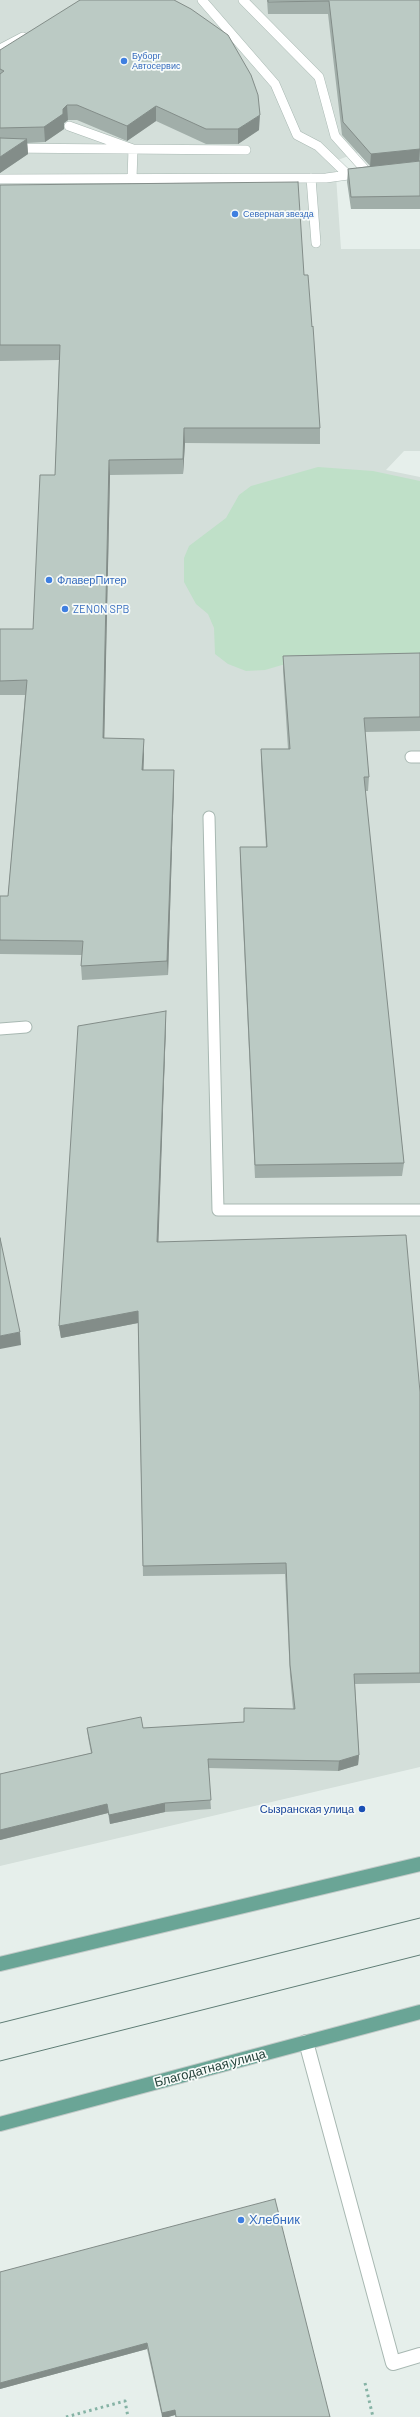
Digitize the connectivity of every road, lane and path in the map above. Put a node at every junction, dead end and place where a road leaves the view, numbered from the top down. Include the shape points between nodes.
1 (202, 0) edge
2 (243, 0) edge
3 (27, 34) edge
4 (0, 50) edge
5 (69, 126) edge
6 (0, 148) edge
7 (133, 149) junction
8 (246, 150) dead end
9 (348, 175) junction
10 (311, 178) junction
11 (0, 179) edge
12 (132, 179) junction
13 (316, 243) dead end
14 (210, 817) dead end
15 (26, 1027) dead end
16 (0, 1029) edge
17 (420, 1210) edge
18 (420, 1864) edge
19 (0, 1964) edge
20 (420, 2012) edge
21 (306, 2042) junction
22 (0, 2124) edge
23 (420, 2355) edge
24 (66, 2417) edge
25 (128, 2417) edge

1 - 9 lane via 275,84 297,135 318,146
2 - 9 lane via 319,77 335,136 372,172
3 - 4 lane
5 - 7 lane
6 - 7 lane
7 - 8 lane
7 - 12 lane
9 - 10 lane
10 - 12 lane
10 - 13 lane
11 - 12 lane
14 - 17 lane via 218,1210
15 - 16 lane
18 - 19 main road
20 - 21 main road, Благодатная улица
21 - 22 main road, Благодатная улица
21 - 23 lane via 393,2363
24 - 25 path via 125,2401

